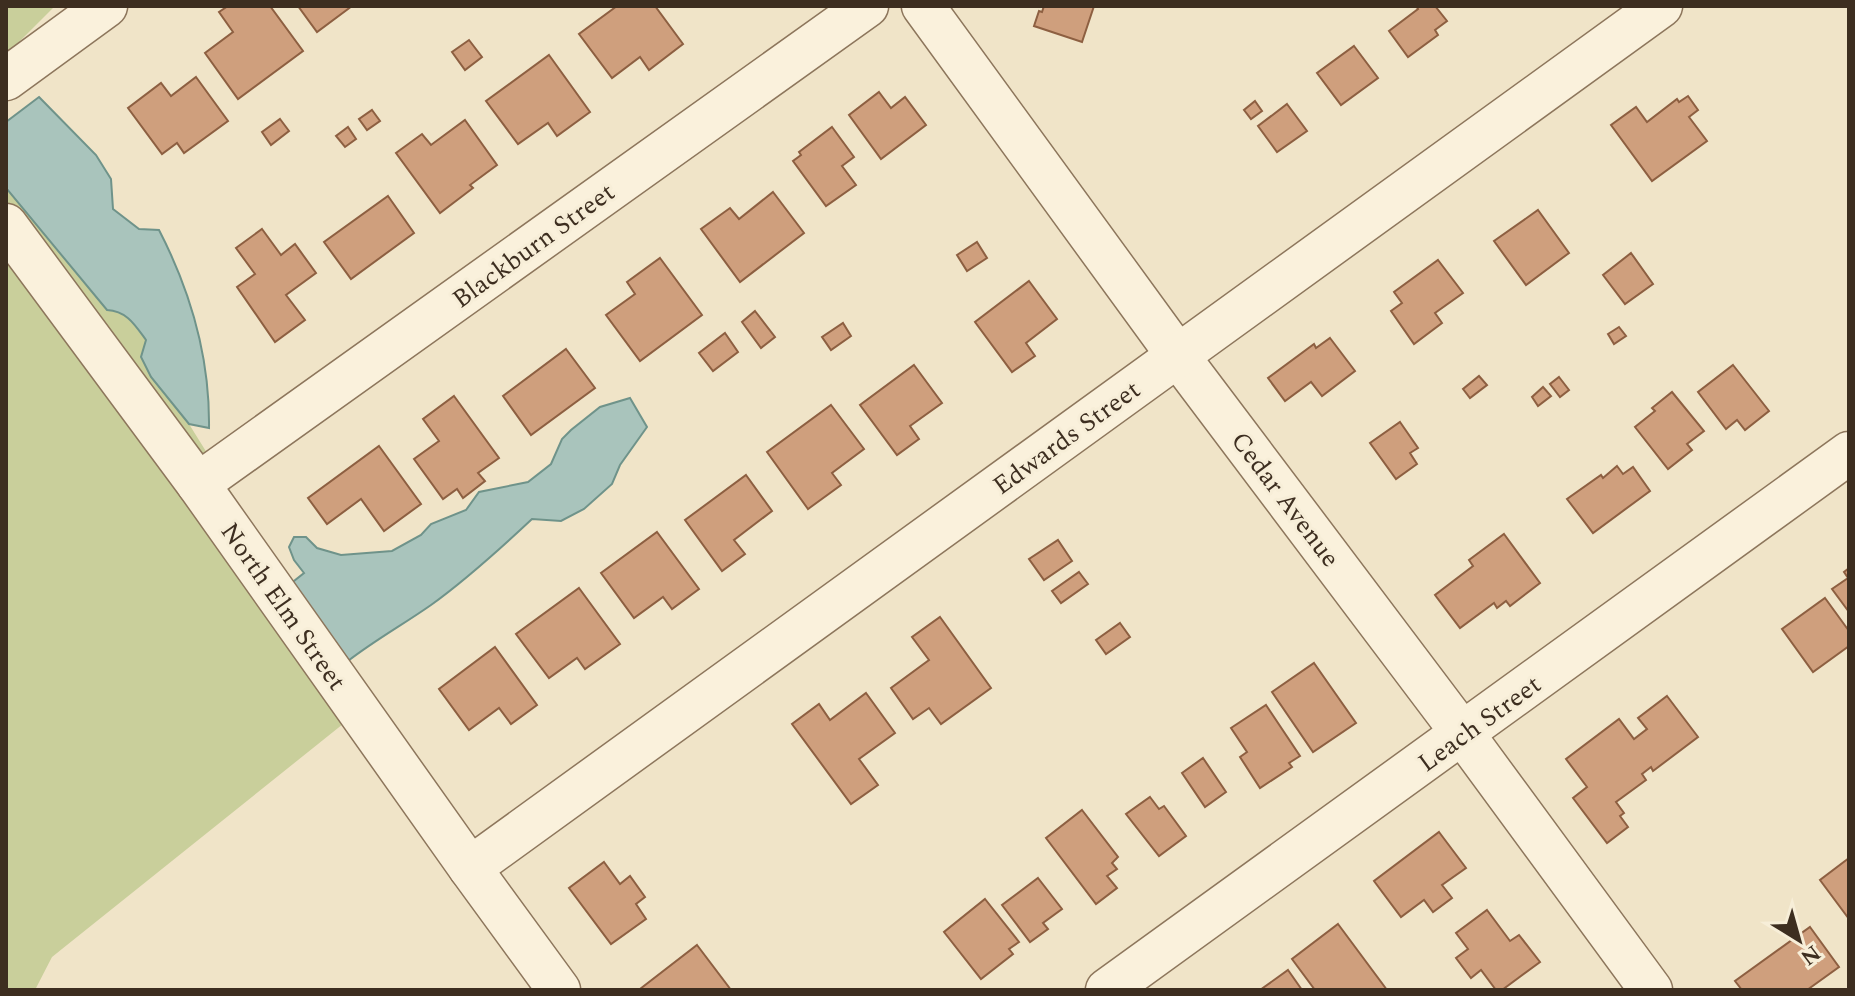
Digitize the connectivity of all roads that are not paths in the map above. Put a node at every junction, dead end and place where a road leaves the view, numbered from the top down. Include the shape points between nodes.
1 (106, 6) edge
2 (867, 6) edge
3 (923, 6) edge
4 (1661, 6) edge
5 (6, 79) edge
6 (6, 225) edge
7 (1178, 356) junction
8 (1849, 453) edge
9 (198, 484) junction
10 (1463, 734) junction
11 (470, 868) junction
12 (559, 990) edge
13 (1107, 990) edge
14 (1651, 990) edge

1 - 5 street
2 - 9 street, Blackburn Street
3 - 7 street, Cedar Avenue
4 - 7 street, Edwards Street
6 - 9 street, North Elm Street
7 - 10 street, Cedar Avenue
7 - 11 street, Edwards Street
8 - 10 street, Leach Street
9 - 11 street, North Elm Street
10 - 13 street, Leach Street
10 - 14 street, Cedar Avenue
11 - 12 street, North Elm Street

